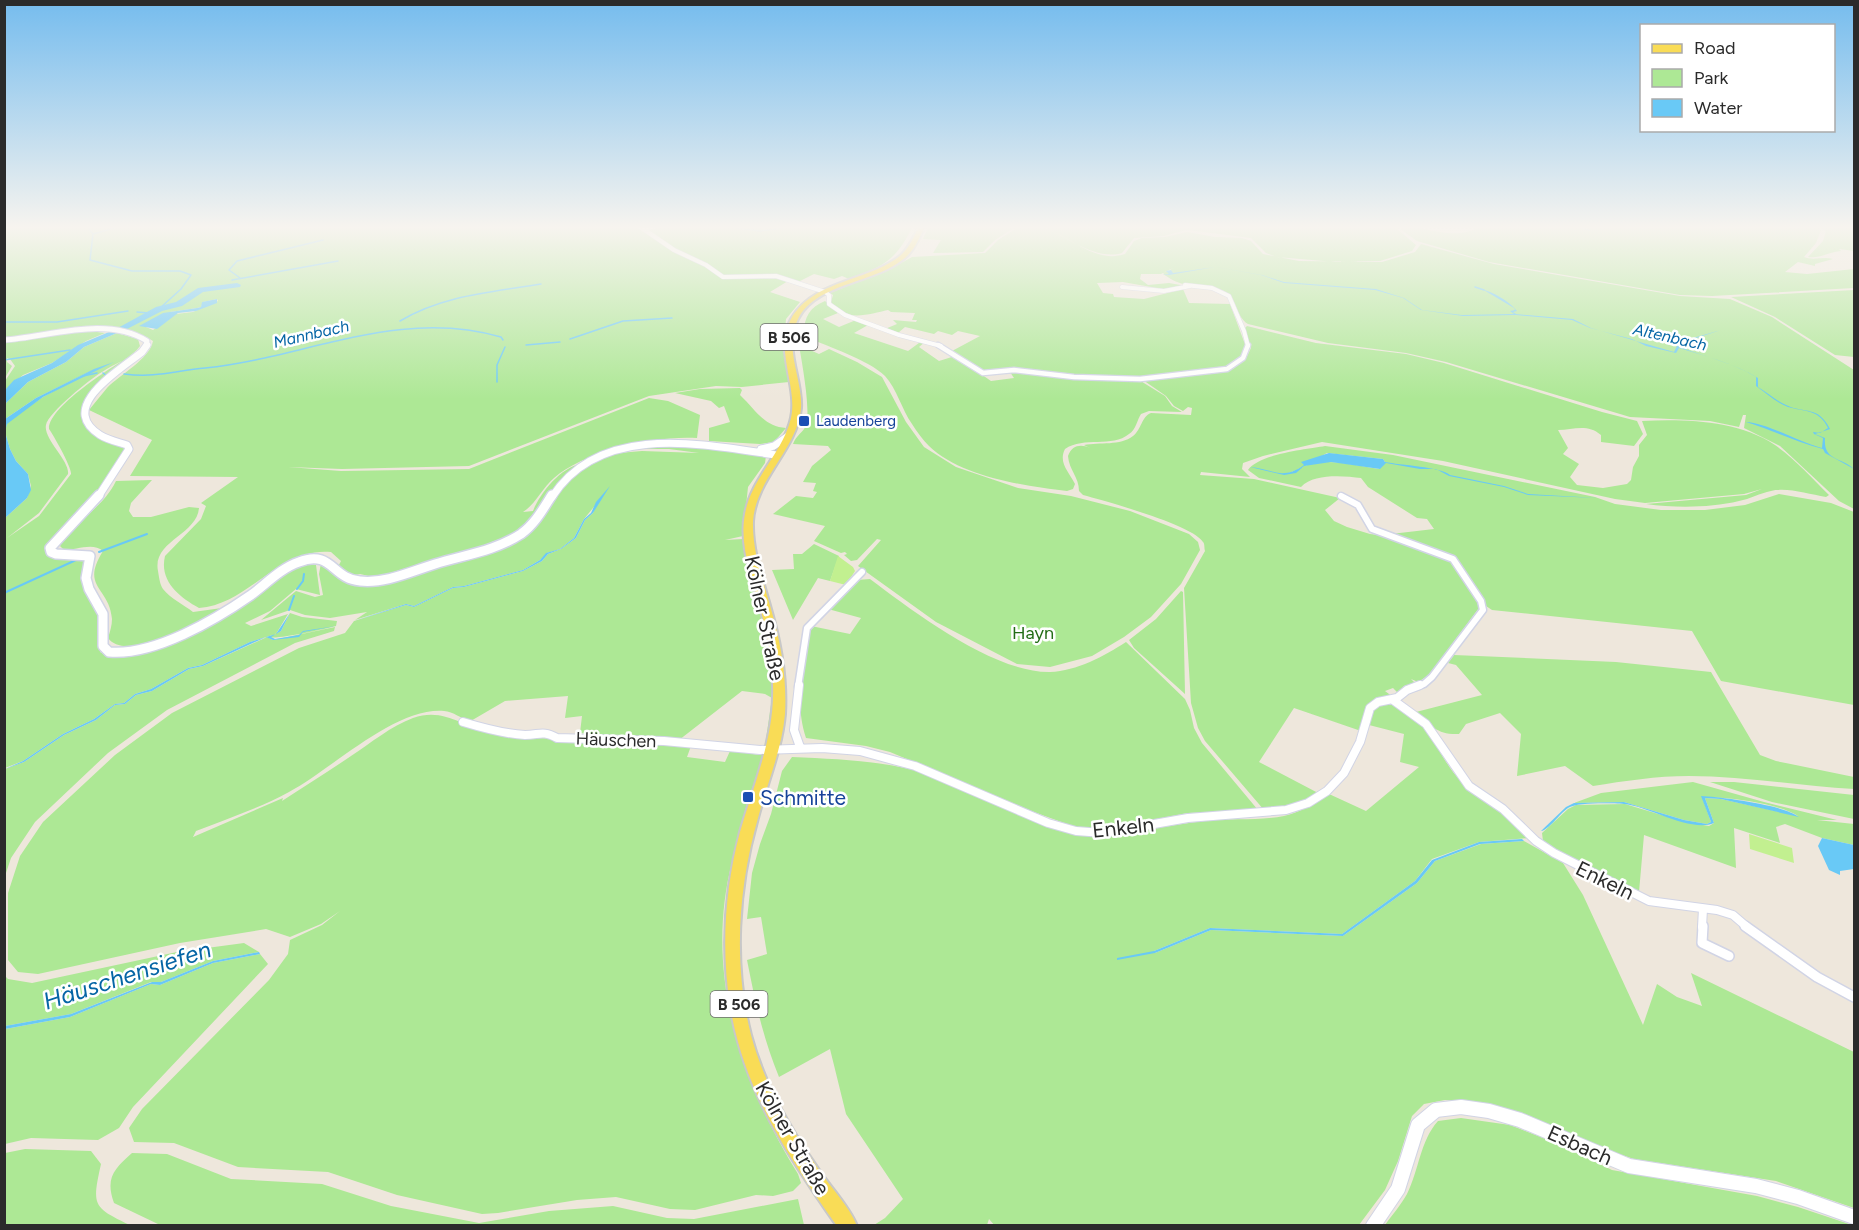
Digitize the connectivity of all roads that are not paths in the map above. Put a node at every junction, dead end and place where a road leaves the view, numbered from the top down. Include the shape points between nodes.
1 (793, 283) edge
2 (843, 283) edge
3 (1185, 285) dead end
4 (1192, 286) junction
5 (1122, 287) dead end
6 (825, 297) junction
7 (4, 340) edge
8 (788, 436) junction
9 (743, 449) junction
10 (761, 449) junction
11 (777, 453) junction
12 (1341, 496) dead end
13 (862, 572) dead end
14 (1393, 700) junction
15 (463, 722) dead end
16 (800, 747) junction
17 (771, 750) junction
18 (1703, 909) junction
19 (1729, 956) dead end
20 (1854, 997) edge
21 (1854, 1217) edge
22 (848, 1226) edge
23 (1373, 1226) edge

1 - 6 street
2 - 6 main road, B 506
3 - 4 street
4 - 5 street via 1164,291
4 - 6 street via 1220,290 1231,297 1249,347 1241,361 1227,369 1140,379 979,371 942,346 845,315 831,307
6 - 8 main road, B 506 via 806,305 793,320 789,338 797,406
7 - 9 main road via 107,330 132,332 147,341 142,352 90,397 84,409 86,420 96,432 128,445 129,449 99,497 50,548 57,555 90,556 86,581 103,614 102,645 112,652 138,650 195,628 304,560 324,559 349,579 372,581 496,546 535,522 573,472 612,453 670,442
8 - 10 main road
8 - 11 main road, B 506
9 - 10 main road
9 - 11 main road
10 - 11 main road
11 - 17 main road, Kölner Straße / B 506 via 756,491 748,529 779,672 779,712
12 - 14 street, Enkeln via 1358,505 1372,529 1453,559 1483,607 1481,615 1432,677
13 - 16 street, Kölner Straße via 807,628 794,718
14 - 16 street, Enkeln via 1377,702 1370,708 1358,749 1346,772 1326,793 1303,807 1275,813 1191,818 1104,833 1077,831 1056,824 882,755
14 - 18 street, Enkeln via 1426,723 1465,782 1548,849 1649,901
15 - 17 street, Häuschen via 526,735 546,732 557,738
16 - 17 street, Enkeln
17 - 22 main road, Kölner Straße / B 506 via 742,851 733,904 736,989 745,1040 762,1090 791,1142
18 - 19 street via 1702,943
18 - 20 street, Enkeln via 1736,917 1760,938
21 - 23 main road, Esbach via 1758,1186 1628,1166 1518,1118 1460,1108 1433,1111 1418,1125 1398,1189

